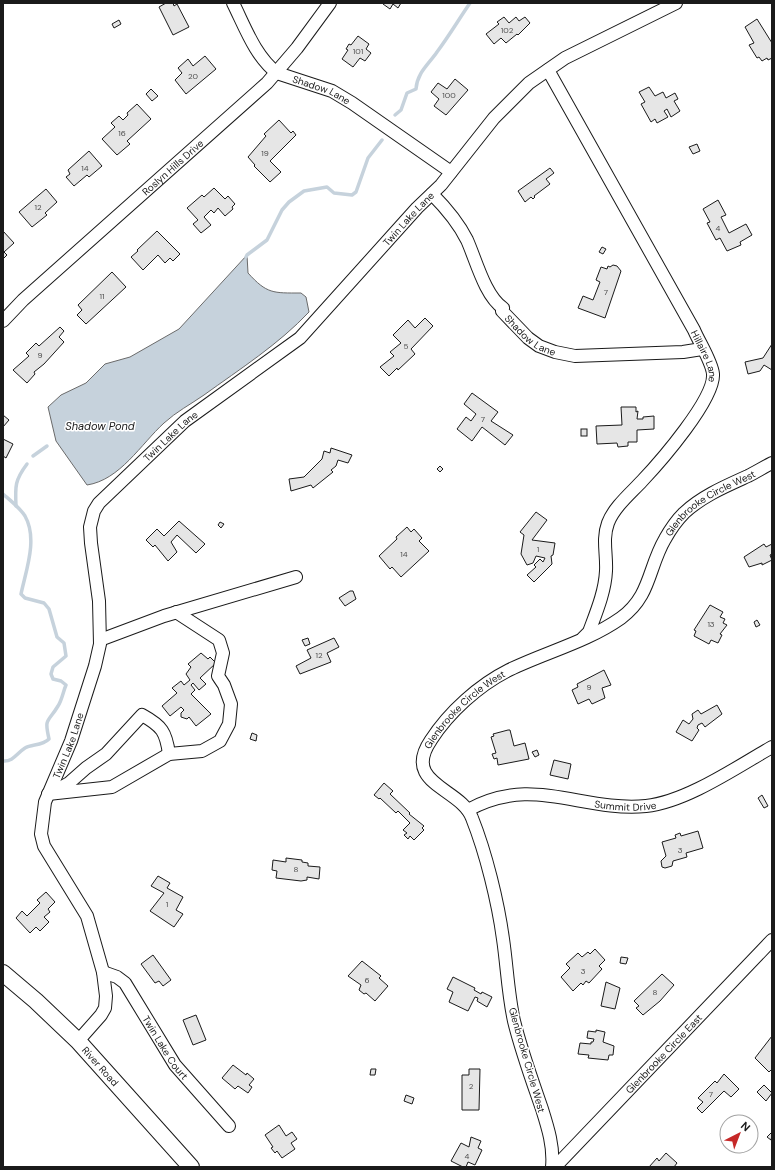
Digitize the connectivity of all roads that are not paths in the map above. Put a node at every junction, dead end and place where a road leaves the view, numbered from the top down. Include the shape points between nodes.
1 (234, 3) edge
2 (330, 3) edge
3 (676, 3) edge
4 (548, 70) junction
5 (277, 73) junction
6 (451, 172) junction
7 (432, 194) junction
8 (3, 321) edge
9 (702, 349) junction
10 (772, 463) edge
11 (296, 577) dead end
12 (176, 612) junction
13 (100, 640) junction
14 (581, 640) junction
15 (772, 747) edge
16 (169, 754) junction
17 (48, 794) junction
18 (468, 810) junction
19 (772, 940) edge
20 (103, 972) junction
21 (3, 973) edge
22 (78, 1041) junction
23 (229, 1126) dead end
24 (191, 1167) edge
25 (554, 1167) edge

1 - 5 street, Shadow Lane via 254,46
2 - 5 street, Roslyn Hills Drive
3 - 4 street, Twin Lake Lane via 565,58
4 - 6 street, Twin Lake Lane via 529,83 499,113
4 - 9 street, Hillaire Lane via 694,330
5 - 6 street, Shadow Lane via 332,91
5 - 8 street, Roslyn Hills Drive via 23,300
6 - 7 street, Twin Lake Lane
7 - 9 street, Shadow Lane via 446,207 458,224 497,304 528,338 540,346 575,356
7 - 13 street, Twin Lake Lane via 300,338 185,421 99,503 90,527 99,601
9 - 14 street, Hillaire Lane via 713,374 710,392 656,466 611,518 605,535 605,585 589,632
10 - 14 street, Glenbrooke Circle West via 702,499 685,512 665,539 638,603 610,626
11 - 12 street
12 - 13 street
12 - 16 street via 219,640 223,653 218,676 231,704 229,724 220,741 202,751
13 - 17 street, Twin Lake Lane via 95,666 71,741
14 - 18 street, Glenbrooke Circle West via 494,678 462,704 430,741 423,762 428,777
15 - 18 street, Summit Drive via 687,794 661,803 629,806 537,793 519,793 481,803
16 - 17 street via 112,787
16 - 17 street via 167,737 155,722 142,715 106,754 69,783
17 - 20 street, Twin Lake Lane via 43,811 42,840 87,916
18 - 25 street, Glenbrooke Circle West via 492,885 503,937 509,996 515,1024 552,1146
19 - 25 street, Glenbrooke Circle East
20 - 22 street, Twin Lake Lane via 105,1008
20 - 23 street, Twin Lake Court via 125,983 175,1065
21 - 22 main road, River Road
22 - 24 main road, River Road

